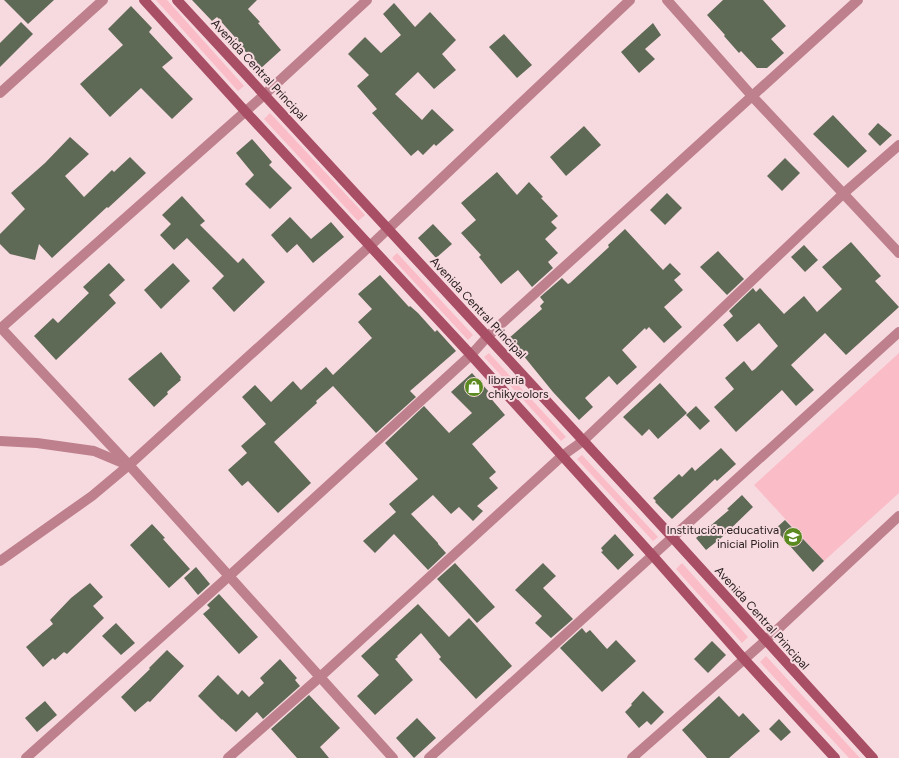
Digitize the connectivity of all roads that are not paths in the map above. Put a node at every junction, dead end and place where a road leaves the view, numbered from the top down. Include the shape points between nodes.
1 (103, 0) edge
2 (144, 0) edge
3 (177, 0) edge
4 (367, 0) edge
5 (630, 0) edge
6 (667, 0) edge
7 (858, 0) edge
8 (0, 93) edge
9 (264, 95) junction
10 (752, 96) junction
11 (245, 111) junction
12 (899, 145) edge
13 (844, 193) junction
14 (387, 228) junction
15 (370, 246) junction
16 (899, 253) edge
17 (0, 328) edge
18 (899, 332) edge
19 (488, 336) junction
20 (471, 354) junction
21 (0, 441) edge
22 (583, 441) junction
23 (562, 456) junction
24 (129, 465) junction
25 (899, 516) edge
26 (673, 538) junction
27 (653, 556) junction
28 (0, 561) edge
29 (228, 577) junction
30 (765, 641) junction
31 (744, 659) junction
32 (320, 677) junction
33 (833, 757) edge
34 (26, 758) edge
35 (228, 758) edge
36 (393, 758) edge
37 (429, 758) edge
38 (632, 758) edge
39 (873, 758) edge

1 - 8 street
2 - 11 street
3 - 9 street, Avenida Central Principal
4 - 9 street
5 - 14 street
6 - 10 street
7 - 10 street
9 - 11 street
9 - 14 street, Avenida Central Principal
10 - 13 street
10 - 19 street
11 - 15 street
11 - 17 street
12 - 13 street
13 - 16 street
13 - 22 street
14 - 15 street
14 - 19 street, Avenida Central Principal
15 - 20 street
15 - 24 street
17 - 24 street
18 - 26 street
19 - 20 street
19 - 22 street, Avenida Central Principal
20 - 23 street
20 - 29 street
21 - 24 street via 94,451
22 - 23 street
22 - 26 street, Avenida Central Principal
23 - 27 street
23 - 32 street
24 - 28 street via 92,496
24 - 29 street
25 - 30 street
26 - 27 street
26 - 30 street, Avenida Central Principal
27 - 31 street
27 - 37 street
29 - 32 street
29 - 34 street
30 - 31 street
30 - 39 street, Avenida Central Principal
31 - 33 street
31 - 38 street
32 - 35 street
32 - 36 street

